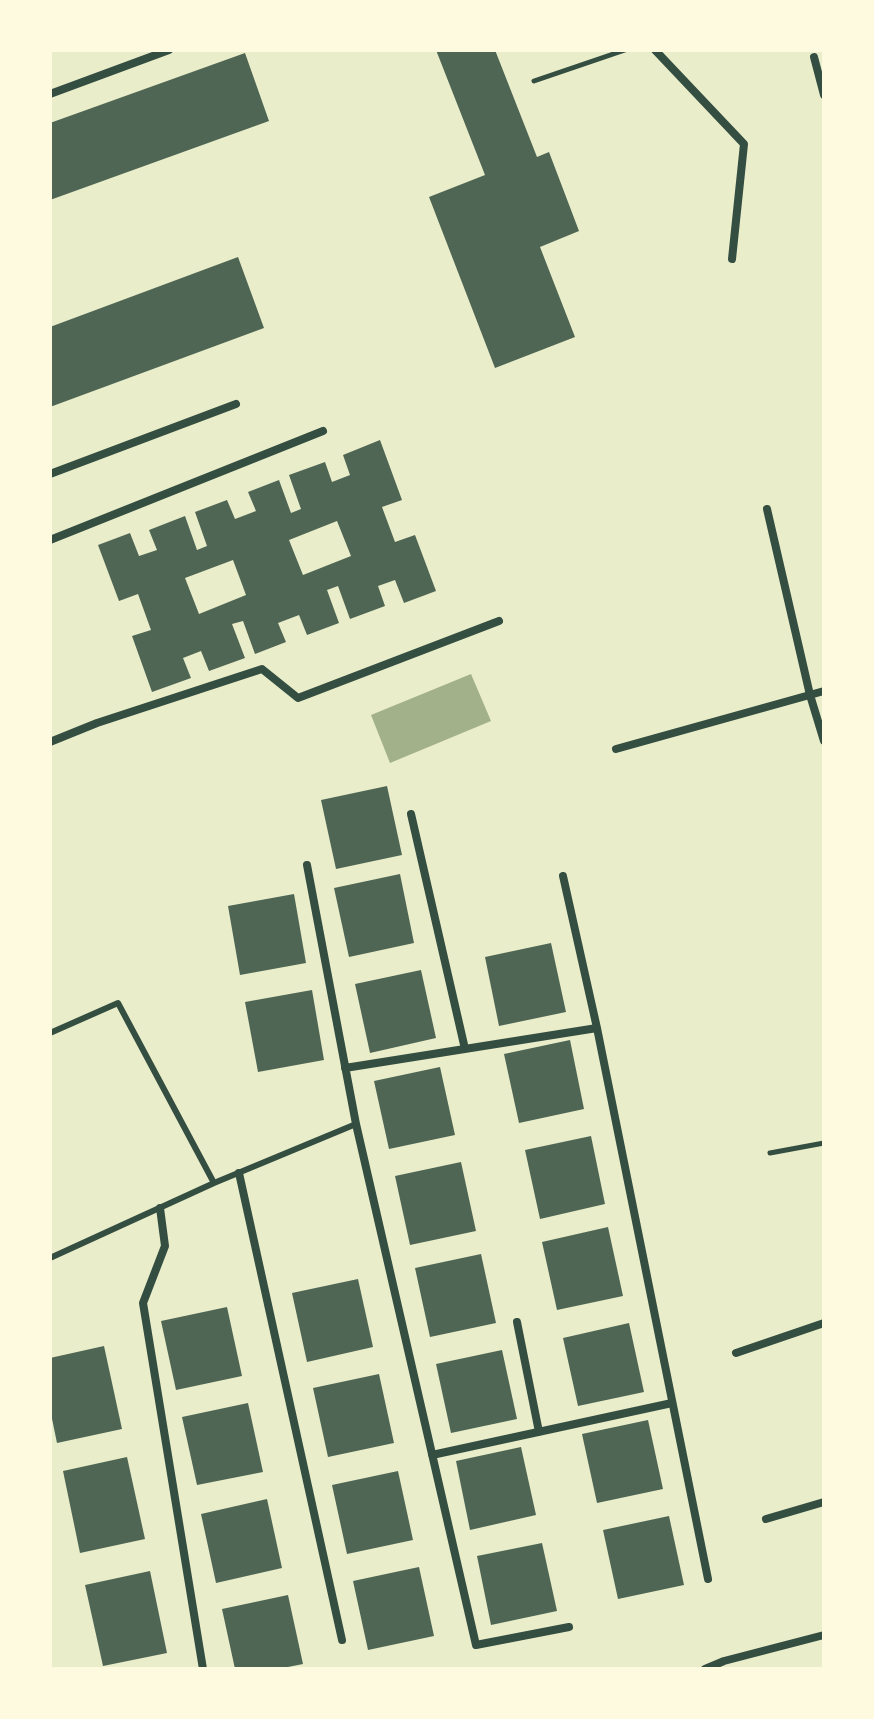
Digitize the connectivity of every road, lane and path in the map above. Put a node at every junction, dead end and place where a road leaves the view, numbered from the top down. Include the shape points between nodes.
1 (169, 50) edge
2 (625, 50) edge
3 (655, 50) edge
4 (814, 57) dead end
5 (534, 81) dead end
6 (50, 94) edge
7 (824, 95) edge
8 (732, 259) dead end
9 (236, 404) dead end
10 (323, 431) dead end
11 (50, 474) edge
12 (767, 509) dead end
13 (50, 540) edge
14 (499, 621) dead end
15 (824, 691) edge
16 (810, 695) junction
17 (824, 741) edge
18 (50, 742) edge
19 (616, 749) dead end
20 (411, 814) dead end
21 (307, 865) dead end
22 (563, 876) dead end
23 (597, 1028) junction
24 (50, 1033) edge
25 (465, 1049) junction
26 (345, 1068) junction
27 (356, 1124) junction
28 (824, 1143) edge
29 (770, 1153) dead end
30 (239, 1173) junction
31 (214, 1183) junction
32 (160, 1208) junction
33 (50, 1258) edge
34 (517, 1322) dead end
35 (824, 1323) edge
36 (736, 1353) dead end
37 (672, 1403) junction
38 (539, 1432) junction
39 (432, 1455) junction
40 (824, 1502) edge
41 (766, 1519) dead end
42 (708, 1579) dead end
43 (569, 1627) dead end
44 (823, 1636) edge
45 (342, 1640) dead end
46 (726, 1665) edge
47 (203, 1669) edge
48 (705, 1669) edge

1 - 6 street
2 - 5 path
3 - 8 street via 744,144
4 - 7 street
9 - 11 street
10 - 13 street
12 - 16 street
14 - 18 street via 298,698 262,669
15 - 16 street
16 - 17 street
16 - 19 street
20 - 25 street
21 - 26 street
22 - 23 street
23 - 25 street
23 - 37 street
24 - 31 lane via 118,1003
25 - 26 street
26 - 27 street
27 - 30 lane
27 - 39 street
28 - 29 path
30 - 31 lane
30 - 45 street
31 - 32 lane
32 - 33 lane
32 - 47 street via 165,1246 143,1303
34 - 38 street
35 - 36 street
37 - 38 street
37 - 42 street
38 - 39 street
39 - 43 street via 476,1645
40 - 41 street
44 - 46 street
46 - 48 street

